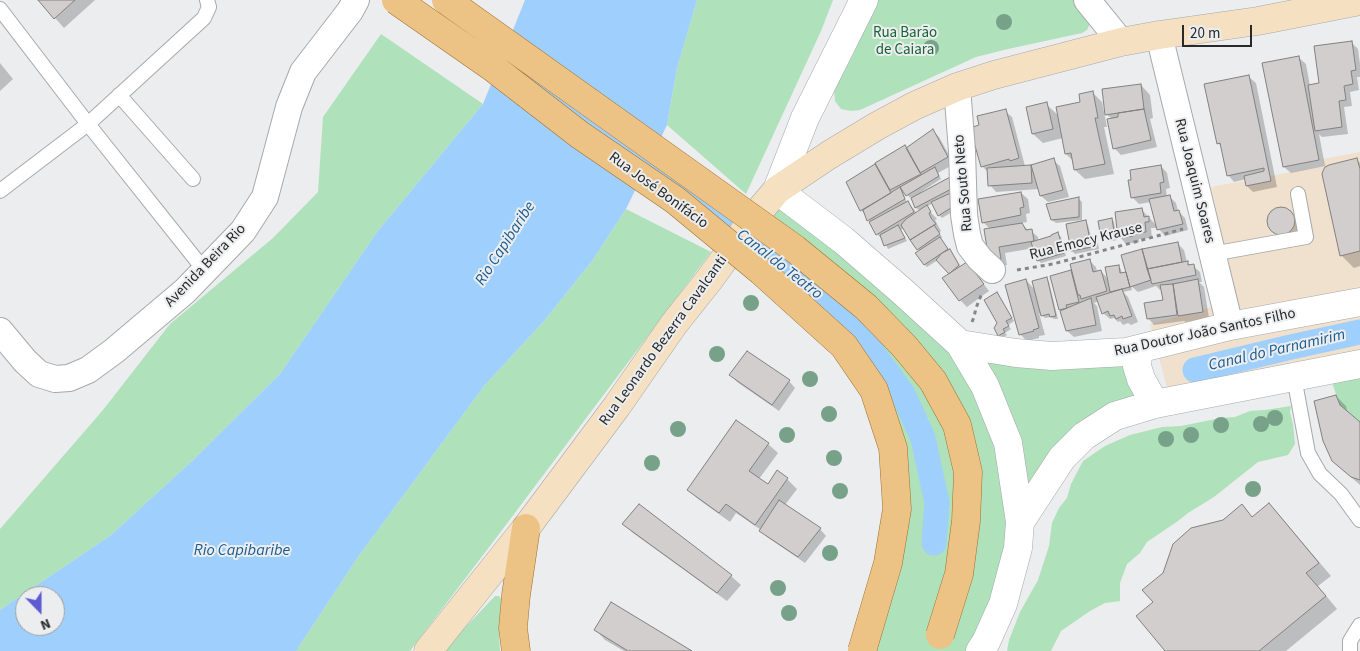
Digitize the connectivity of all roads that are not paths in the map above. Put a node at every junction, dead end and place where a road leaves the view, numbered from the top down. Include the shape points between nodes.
1 (207, 0) edge
2 (396, 0) edge
3 (446, 0) edge
4 (864, 0) edge
5 (1087, 0) edge
6 (1360, 1) edge
7 (347, 4) edge
8 (1280, 8) edge
9 (0, 9) edge
10 (1159, 35) junction
11 (1121, 42) junction
12 (957, 87) junction
13 (119, 95) junction
14 (88, 124) junction
15 (193, 179) dead end
16 (777, 190) junction
17 (0, 191) edge
18 (1298, 194) dead end
19 (1212, 254) junction
20 (992, 270) road end
21 (205, 271) junction
22 (1360, 302) edge
23 (1230, 326) junction
24 (0, 332) edge
25 (960, 344) junction
26 (1140, 349) junction
27 (1360, 364) edge
28 (1294, 377) junction
29 (1155, 404) junction
30 (1360, 520) edge
31 (1020, 522) junction
32 (526, 528) junction
33 (1360, 625) edge
34 (937, 643) edge
35 (985, 648) edge
36 (428, 651) edge
37 (516, 651) edge
38 (862, 651) edge
39 (1350, 651) edge

1 - 13 lane via 209,6 204,18
2 - 38 main road, Rua José Bonifácio, bridge via 580,135 675,200 844,346 874,390 893,448 898,509 888,563
3 - 34 main road, bridge via 795,249 866,307 933,381 957,425 968,472 959,574
4 - 16 street via 805,118
5 - 11 street
6 - 8 main road, Rua Leonardo Bezerra Cavalcanti
7 - 21 street, Avenida Beira Rio via 302,72 289,107 266,197 243,231
8 - 10 main road, Rua Leonardo Bezerra Cavalcanti
9 - 14 lane
10 - 11 main road, Rua Leonardo Bezerra Cavalcanti
10 - 19 street, Rua Joaquim Soares
11 - 12 main road, Rua Leonardo Bezerra Cavalcanti
12 - 16 main road, Rua Leonardo Bezerra Cavalcanti via 877,126
12 - 20 street, Rua Souto Neto via 967,234 970,246
13 - 14 lane
13 - 15 lane
14 - 17 lane
14 - 21 lane
16 - 25 street via 843,240
16 - 32 main road, Rua Leonardo Bezerra Cavalcanti via 749,223
18 - 19 lane via 1306,237
19 - 23 street, Rua Joaquim Soares
21 - 24 street, Avenida Beira Rio via 114,351 88,370 69,378 55,379 39,374
22 - 23 street, Rua Doutor João Santos Filho
23 - 26 street, Rua Doutor João Santos Filho
25 - 26 street, Rua Doutor João Santos Filho via 1052,356
25 - 31 street via 985,386 1008,443
26 - 29 street via 1137,366
27 - 28 street
28 - 29 street
28 - 30 lane via 1308,453 1320,474 1341,494
29 - 31 street via 1114,416 1084,436 1062,458
31 - 35 street via 1018,548 1003,604
32 - 36 main road, Rua Leonardo Bezerra Cavalcanti
32 - 37 main road via 515,603 513,628
33 - 39 lane via 1350,641

